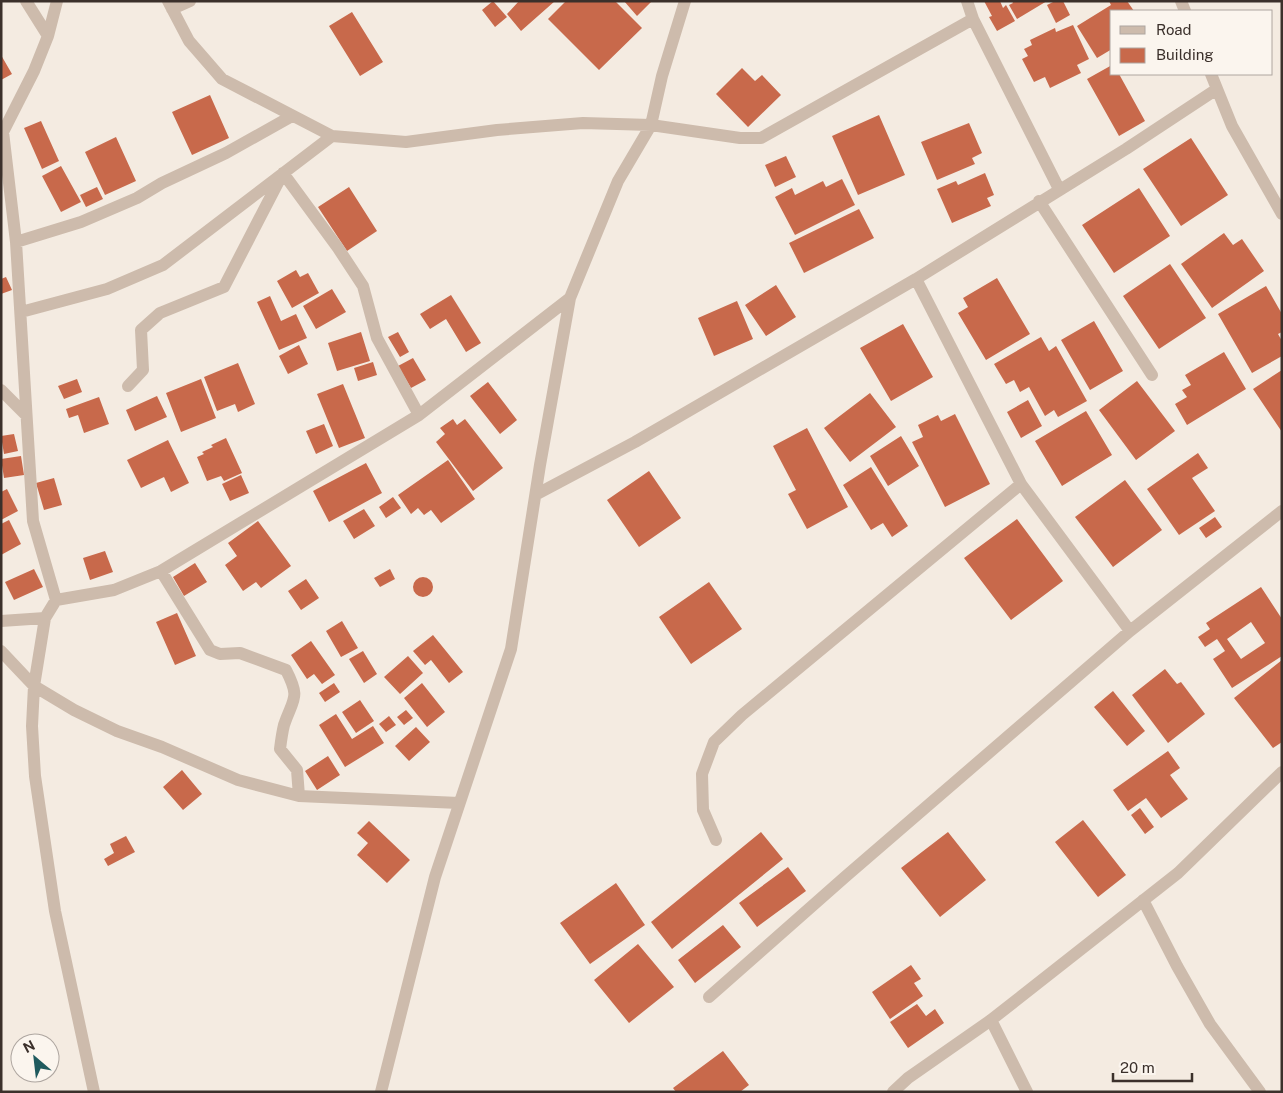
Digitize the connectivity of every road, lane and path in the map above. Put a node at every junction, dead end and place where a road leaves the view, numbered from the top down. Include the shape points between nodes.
1 (26, 1) edge
2 (57, 1) edge
3 (190, 1) edge
4 (686, 1) edge
5 (967, 1) edge
6 (170, 5) edge
7 (973, 20) junction
8 (48, 36) junction
9 (1211, 75) edge
10 (1217, 89) junction
11 (292, 116) junction
12 (651, 124) junction
13 (332, 136) junction
14 (2, 154) edge
15 (283, 173) junction
16 (1059, 189) junction
17 (1277, 193) edge
18 (1039, 202) junction
19 (1282, 214) edge
20 (16, 242) junction
21 (916, 279) junction
22 (570, 298) junction
23 (21, 312) junction
24 (1152, 375) dead end
25 (128, 386) dead end
26 (1, 390) edge
27 (26, 415) junction
28 (419, 415) junction
29 (1021, 484) junction
30 (537, 494) junction
31 (1282, 511) edge
32 (161, 571) junction
33 (56, 600) junction
34 (45, 618) junction
35 (1, 621) edge
36 (1130, 631) junction
37 (1, 651) edge
38 (34, 686) junction
39 (1282, 772) edge
40 (299, 796) junction
41 (459, 803) junction
42 (716, 840) dead end
43 (1143, 900) junction
44 (709, 997) dead end
45 (992, 1020) junction
46 (94, 1092) edge
47 (381, 1092) edge
48 (892, 1092) edge
49 (1027, 1092) edge
50 (1260, 1092) edge

1 - 8 street
2 - 8 street
3 - 6 street
4 - 12 street via 662,76
5 - 7 street
6 - 11 street via 189,42 222,79
7 - 12 street via 761,138 740,138
7 - 16 street
8 - 14 street via 18,105 2,132
9 - 10 street
10 - 16 street via 1126,150
10 - 17 street via 1232,126
11 - 13 street
11 - 20 street via 226,154 137,198 81,222
12 - 13 street via 583,123 406,142
12 - 22 street via 618,181
13 - 15 street
14 - 20 street
15 - 23 street via 163,265 107,289
15 - 25 street via 224,287 160,313 140,330 143,370
15 - 28 street via 363,286 377,338
16 - 18 street
17 - 19 street
18 - 21 street
18 - 24 street
20 - 23 street
21 - 29 street
21 - 30 street via 635,442
22 - 28 street
22 - 30 street
23 - 27 street
26 - 27 street
27 - 33 street via 34,521
28 - 32 street
29 - 36 street
29 - 42 street via 742,715 714,742 702,774 703,810
30 - 41 street via 511,649
31 - 36 street
32 - 33 street via 114,590
32 - 40 street via 210,650 220,654 240,653 286,670 294,686 295,700 284,726 280,749 297,770
33 - 34 street
34 - 35 street
34 - 38 street
36 - 44 street
37 - 38 street
38 - 40 street via 117,731 238,780
38 - 46 street via 34,756 54,911
39 - 43 street via 1185,866
40 - 41 street
41 - 47 street via 435,877
43 - 45 street
43 - 50 street via 1210,1024
45 - 48 street
45 - 49 street

